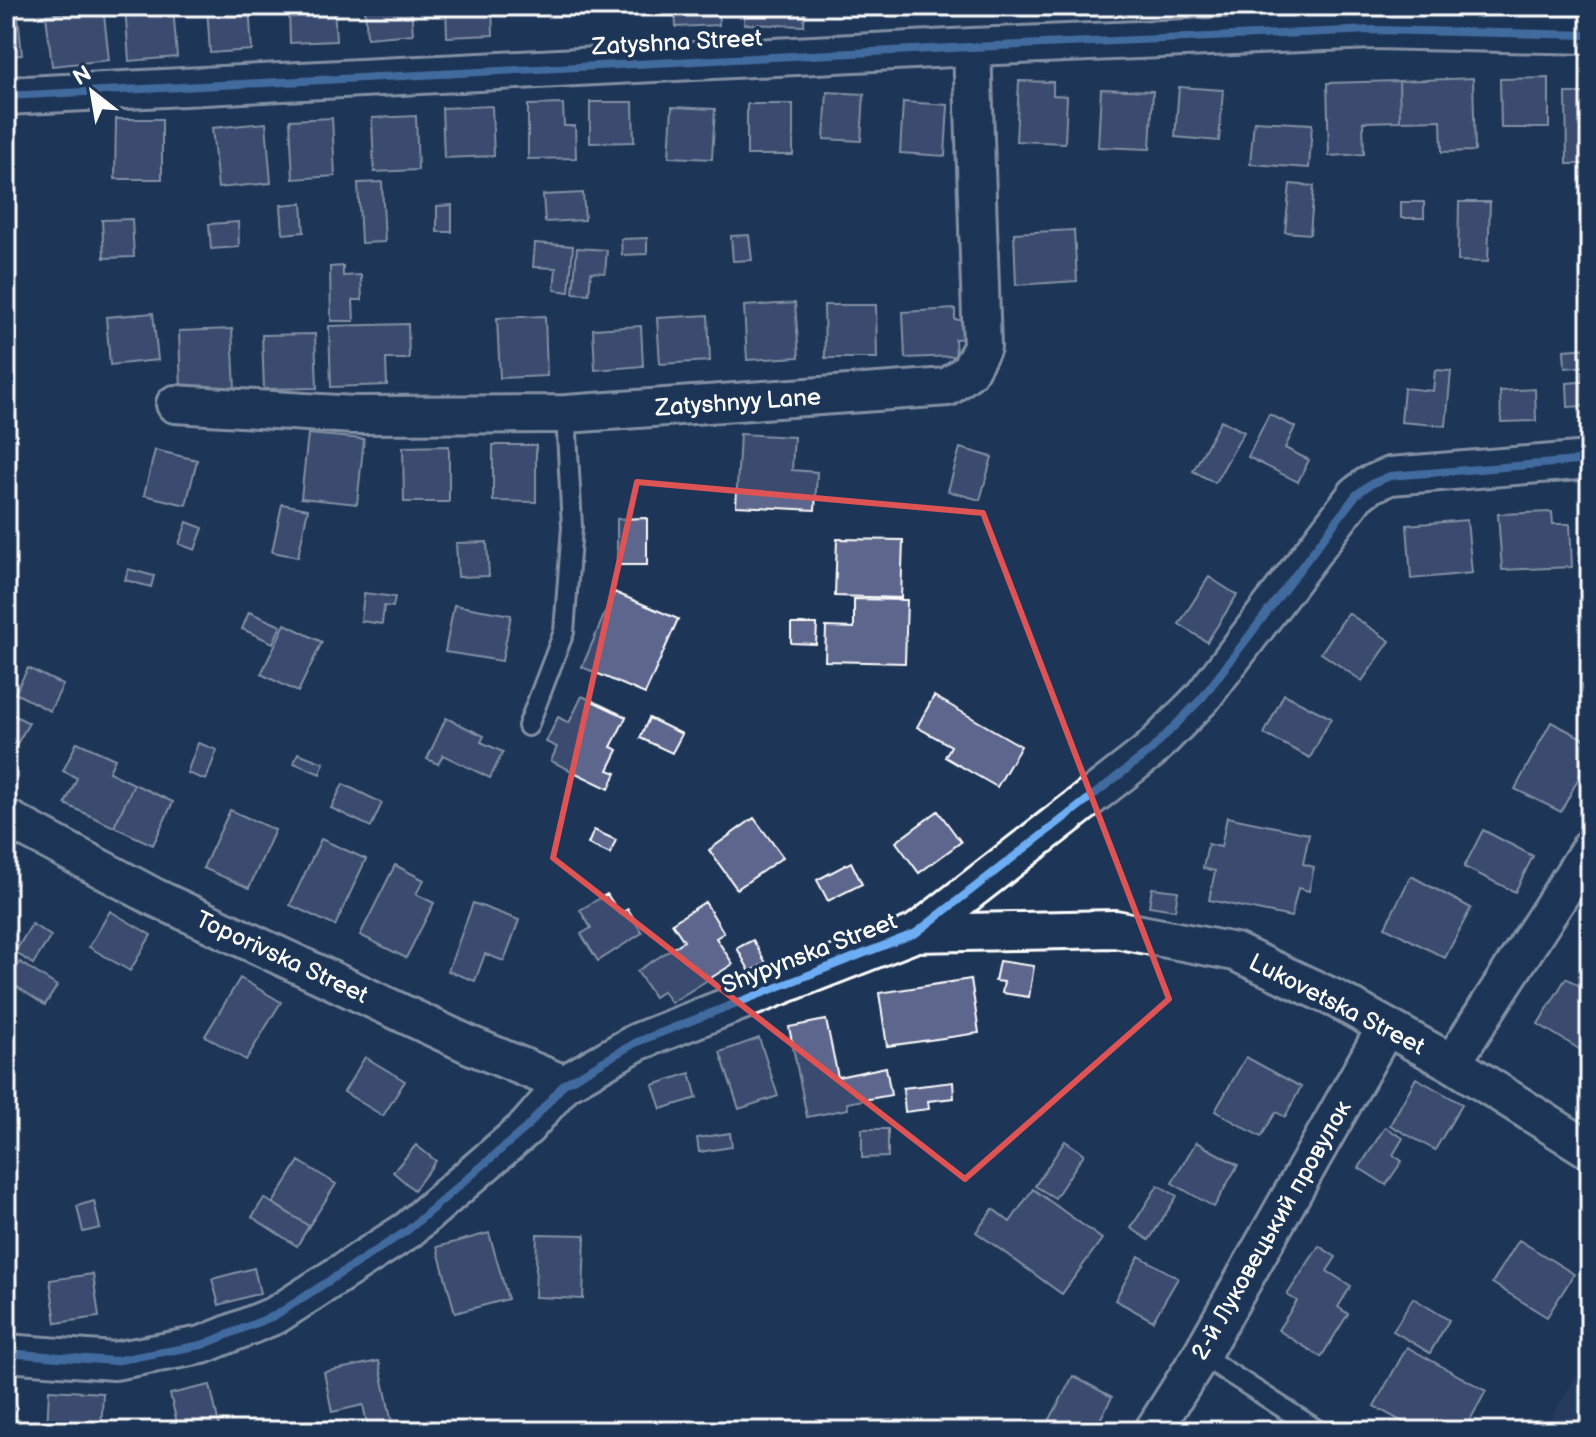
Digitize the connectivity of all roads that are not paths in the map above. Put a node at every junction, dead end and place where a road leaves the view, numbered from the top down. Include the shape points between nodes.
1 (1590, 35) edge
2 (972, 47) junction
3 (6, 96) edge
4 (175, 404) dead end
5 (566, 414) junction
6 (1590, 460) edge
7 (528, 726) dead end
8 (6, 818) edge
9 (1590, 848) edge
10 (916, 933) junction
11 (1386, 1027) junction
12 (1452, 1063) junction
13 (564, 1084) junction
14 (1590, 1150) edge
15 (6, 1353) edge
16 (1201, 1355) junction
17 (1153, 1431) edge
18 (1319, 1431) edge

1 - 2 street, Zatyshna Street via 1373,30
2 - 3 street, Zatyshna Street
2 - 5 street, Zatyshnyy Lane via 982,347 969,371 948,387
4 - 5 street, Zatyshnyy Lane via 354,415
5 - 7 lane via 572,527 564,632
6 - 10 street, Shypynska Street via 1419,472 1369,485 1356,495 1202,698 1150,751
8 - 13 street, Toporivska Street via 154,897
9 - 12 street
10 - 11 street, Lukovetska Street via 1115,929 1160,937 1235,952
10 - 13 street, Shypynska Street via 637,1042
11 - 12 street, Lukovetska Street
11 - 16 street, 2-й Луковецький провулок
12 - 14 street, Lukovetska Street
13 - 15 street, Shypynska Street via 527,1127 408,1230 276,1315 202,1345 114,1361
16 - 17 street, 2-й Луковецький провулок
16 - 18 lane

